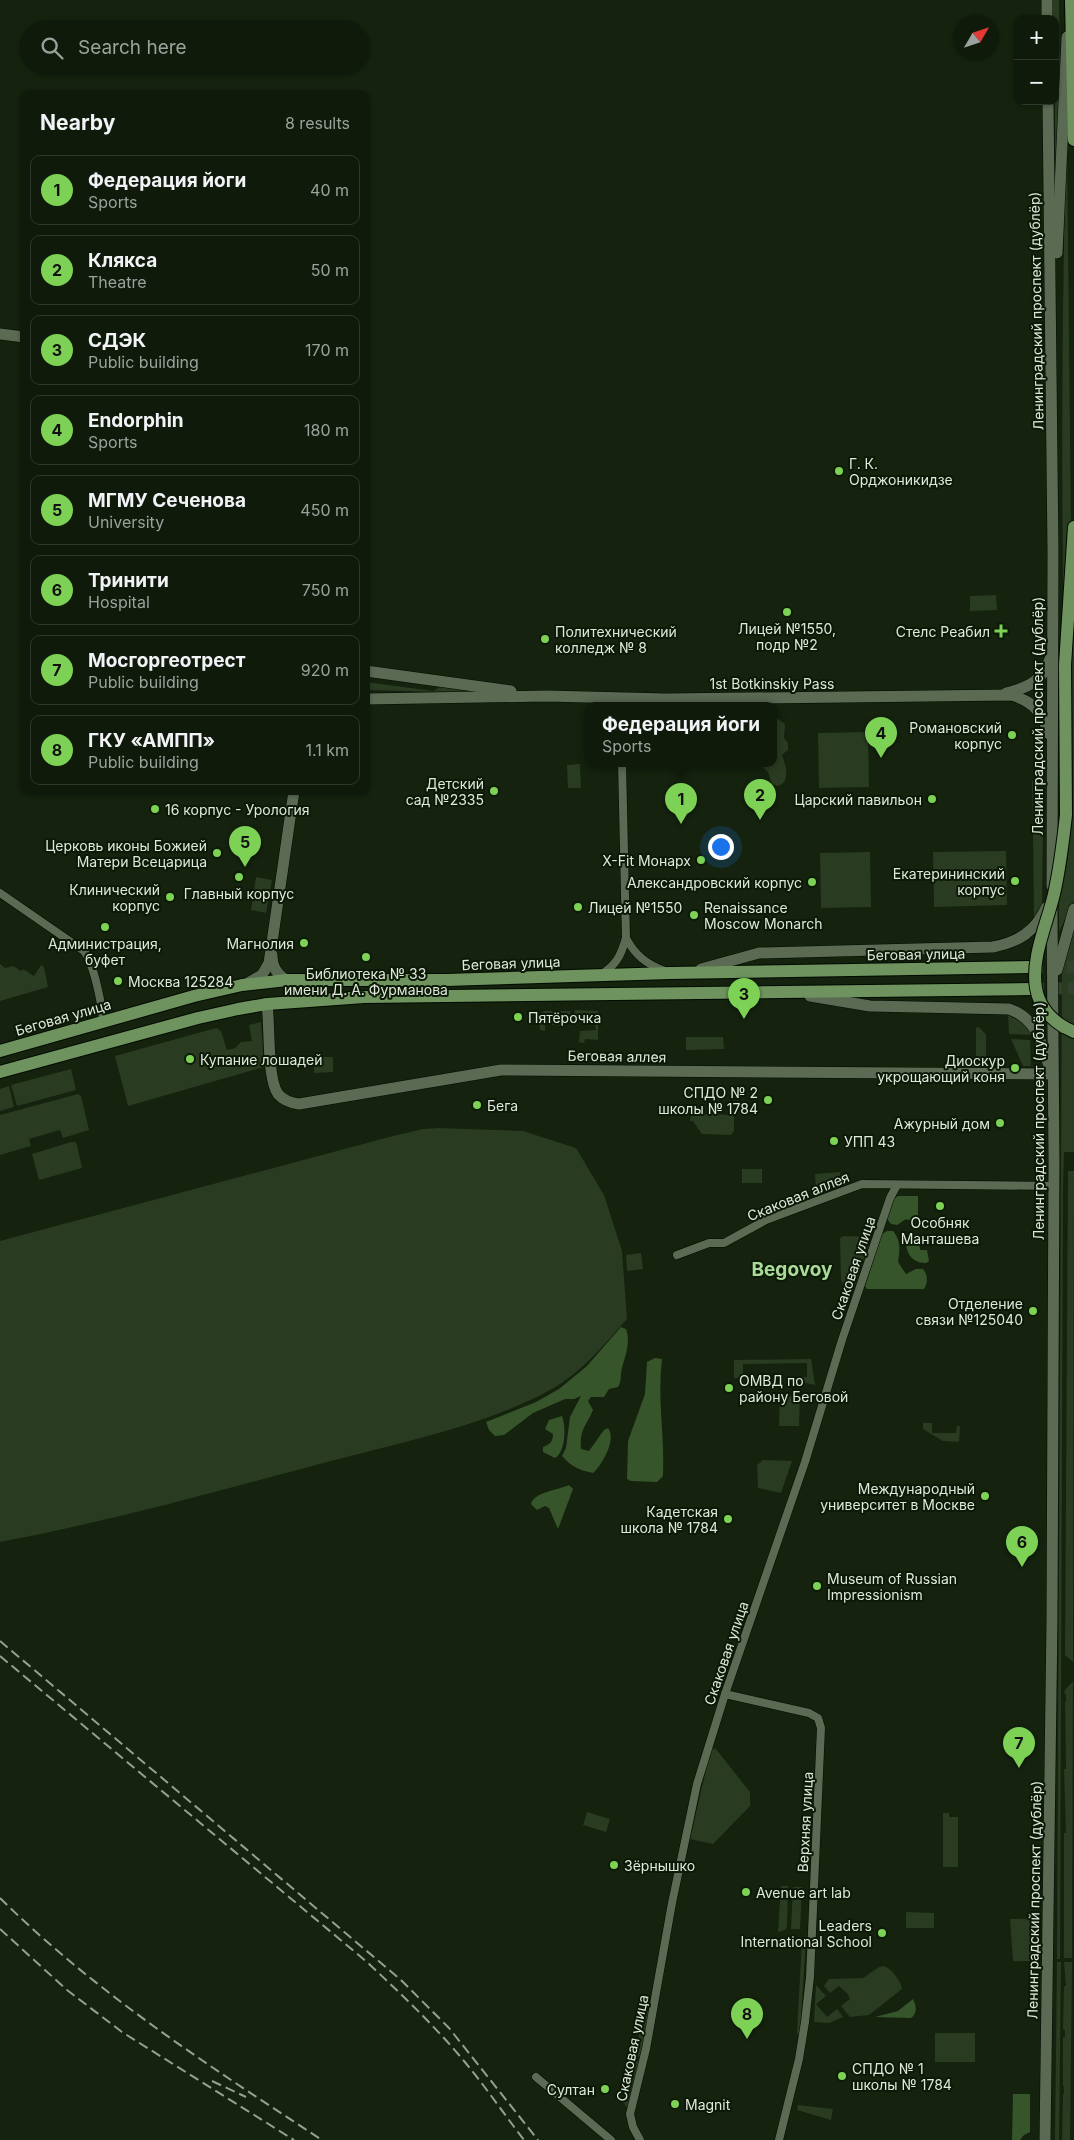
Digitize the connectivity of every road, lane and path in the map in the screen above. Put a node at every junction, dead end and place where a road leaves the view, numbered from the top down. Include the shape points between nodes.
1 (1047, 0) edge
2 (1071, 0) edge
3 (1047, 15) edge
4 (1048, 105) edge
5 (1074, 140) edge
6 (1051, 303) junction
7 (0, 334) edge
8 (20, 336) edge
9 (1074, 527) edge
10 (1053, 552) junction
11 (1053, 643) junction
12 (1066, 664) junction
13 (370, 672) edge
14 (996, 695) junction
15 (547, 696) junction
16 (370, 699) edge
17 (620, 701) edge
18 (1052, 746) junction
19 (622, 767) edge
20 (293, 795) edge
21 (1052, 882) junction
22 (0, 892) edge
23 (1074, 909) edge
24 (626, 938) junction
25 (272, 953) junction
26 (1031, 967) tunnel mouth
27 (670, 973) junction
28 (687, 973) junction
29 (600, 975) junction
30 (287, 980) junction
31 (242, 985) junction
32 (1032, 989) tunnel mouth
33 (750, 991) junction
34 (267, 1004) junction
35 (1052, 1016) junction
36 (103, 1021) junction
37 (1071, 1029) edge
38 (0, 1051) edge
39 (0, 1072) edge
40 (1053, 1074) junction
41 (897, 1185) junction
42 (1054, 1186) junction
43 (678, 1255) dead end
44 (725, 1694) junction
45 (536, 2077) dead end
46 (611, 2140) edge
47 (640, 2140) edge
48 (779, 2140) edge
49 (1045, 2140) edge

1 - 3 main road
2 - 5 main road
2 - 6 main road via 1060,228
4 - 6 main road, Ленинградский проспект (дублёр)
6 - 10 main road, Ленинградский проспект (дублёр)
7 - 8 main road
9 - 12 main road
10 - 11 main road, Ленинградский проспект (дублёр)
10 - 12 main road
11 - 14 main road, 1st Botkinskiy Pass via 1049,662 1041,677 1023,688
11 - 18 main road, Ленинградский проспект (дублёр)
12 - 37 main road, bridge via 1066,815 1058,874 1035,975 1040,1003 1048,1015
13 - 15 main road, 1st Botkinskiy Pass
14 - 17 main road, 1st Botkinskiy Pass
14 - 18 main road, 1st Botkinskiy Pass via 1021,698 1032,704 1046,722
15 - 16 main road, 1st Botkinskiy Pass
15 - 17 main road, 1st Botkinskiy Pass
18 - 21 main road, Ленинградский проспект (дублёр)
19 - 24 street
20 - 25 main road
21 - 28 main road via 1041,919 1025,935 1008,944 943,949 759,953
21 - 35 main road, Ленинградский проспект (дублёр)
22 - 36 street via 84,951 90,962
23 - 35 main road via 1059,959
24 - 27 street via 642,960
24 - 29 street via 620,958
25 - 30 main road via 274,966
25 - 31 main road via 262,975
26 - 28 main road, Беговая улица
27 - 28 main road, Беговая улица
27 - 29 main road, Беговая улица
29 - 30 main road, Беговая улица via 446,980
30 - 31 main road, Беговая улица
31 - 36 main road, Беговая улица
32 - 33 main road
33 - 34 main road via 364,997
33 - 40 main road via 813,996 860,1006 1009,1010 1022,1014 1034,1027
34 - 39 main road via 198,1018
34 - 40 main road, Беговая аллея via 272,1076 278,1094 288,1102 299,1104 501,1070
35 - 40 main road, Ленинградский проспект (дублёр)
36 - 38 main road, Беговая улица
40 - 42 main road, Ленинградский проспект (дублёр)
41 - 42 street, Скаковая аллея
41 - 43 street, Скаковая аллея via 858,1185 766,1220 724,1243 709,1243
41 - 44 street, Скаковая улица
42 - 49 main road, Ленинградский проспект (дублёр)
44 - 47 street, Скаковая улица via 693,1803 646,2049 630,2114 632,2127
44 - 48 street, Верхняя улица via 809,1713 818,1718 821,1728 810,1978 799,2058
45 - 46 street

